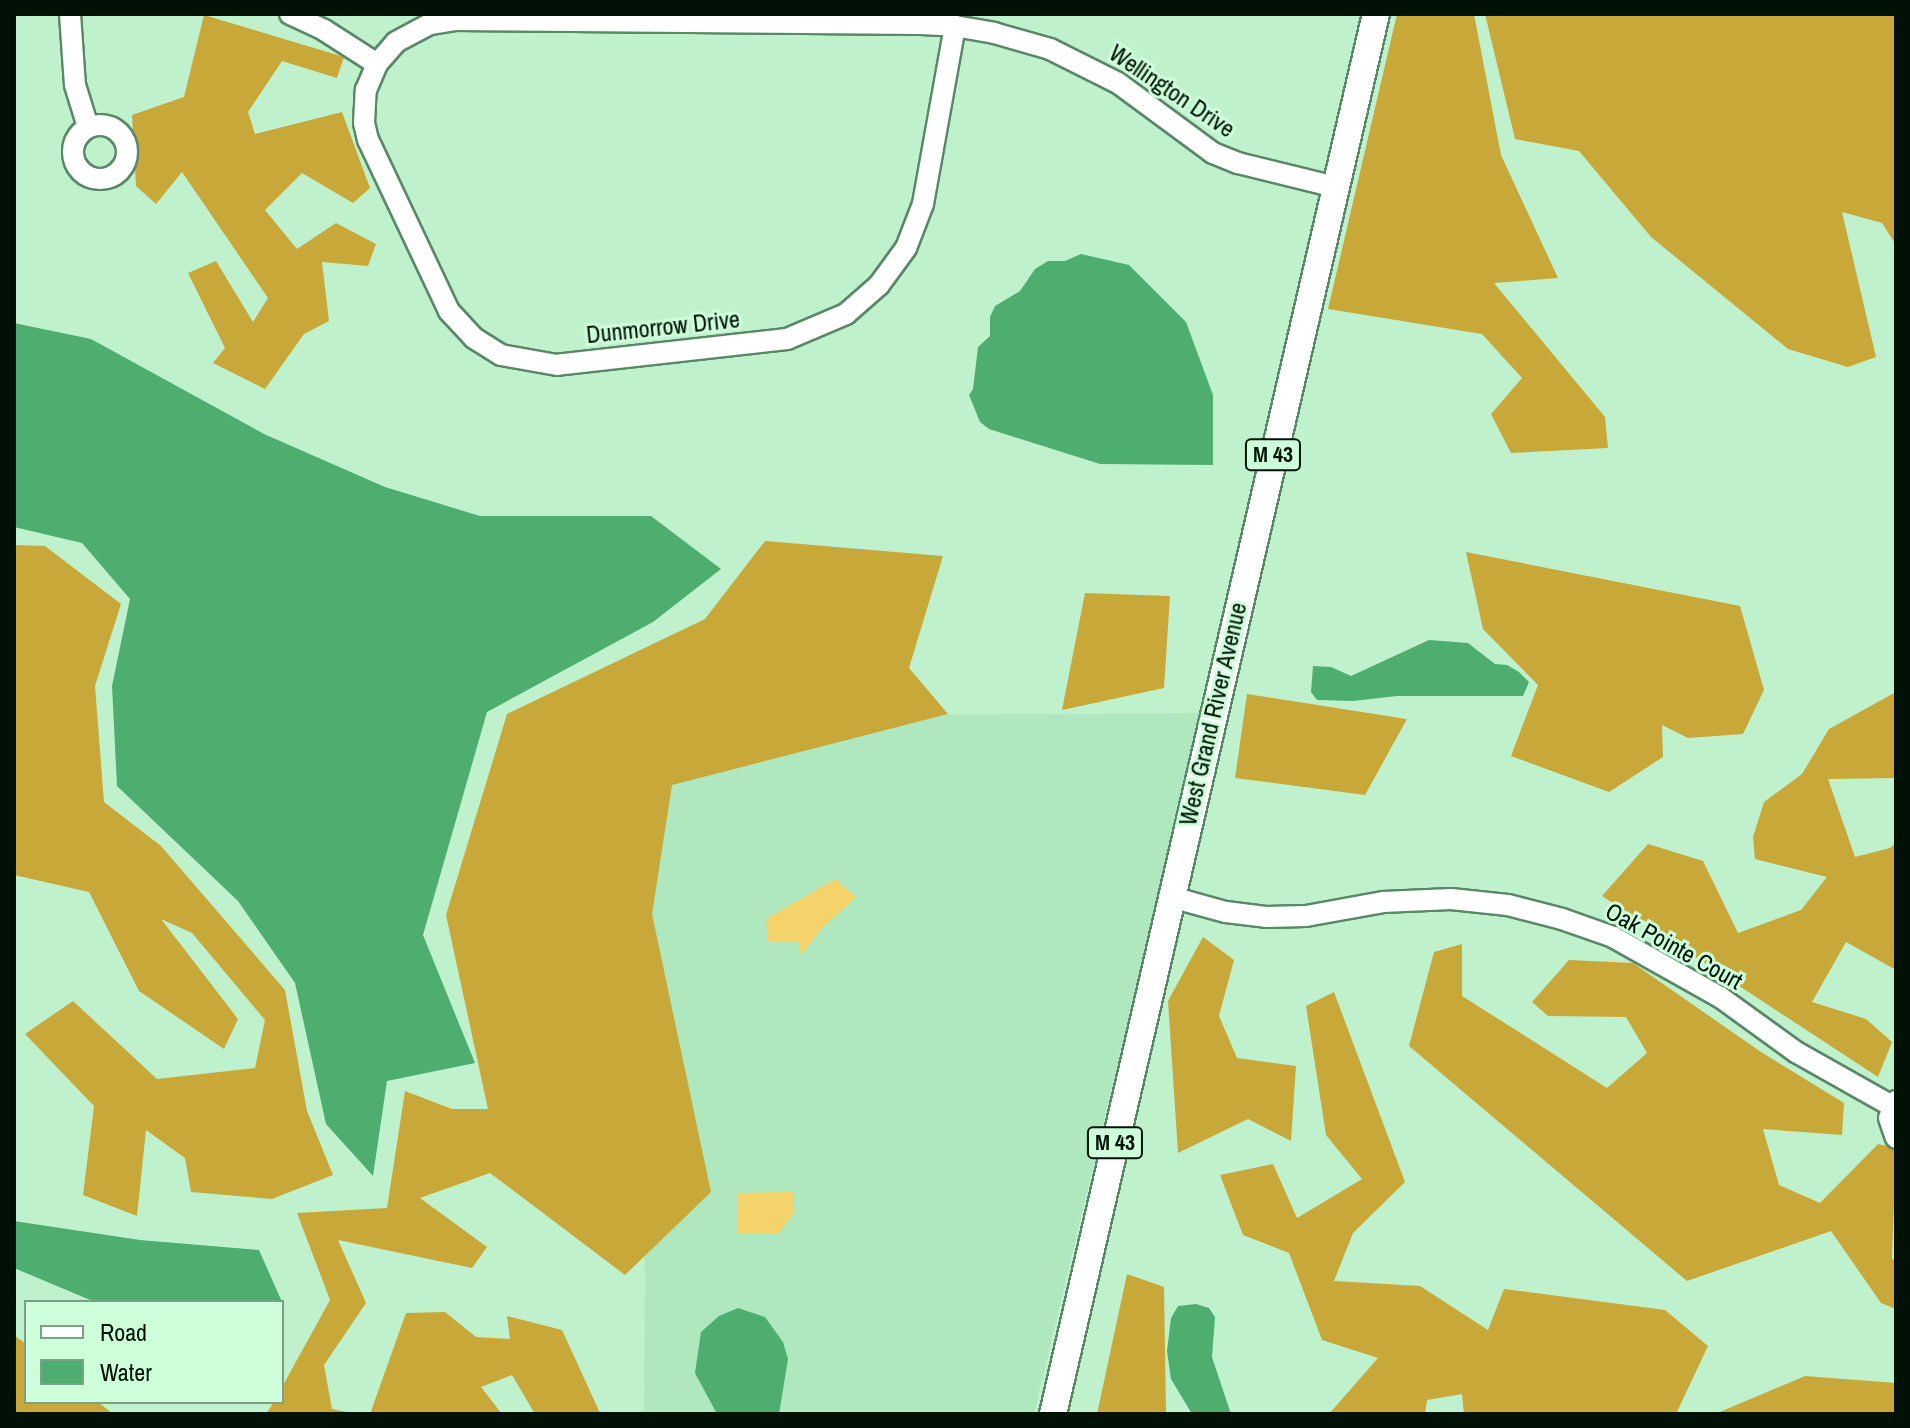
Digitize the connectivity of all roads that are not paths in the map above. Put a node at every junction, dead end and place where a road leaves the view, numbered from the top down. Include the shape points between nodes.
1 (70, 14) edge
2 (290, 14) edge
3 (1376, 14) edge
4 (955, 26) junction
5 (377, 64) junction
6 (88, 127) dead end
7 (1336, 187) junction
8 (1171, 897) junction
9 (1894, 1104) edge
10 (1896, 1138) edge
11 (1053, 1414) edge

1 - 6 street via 75,85
2 - 5 street
3 - 7 main road, West Grand River Avenue / M 43
4 - 5 street, Wellington Drive via 455,20 407,33
4 - 5 street, Dunmorrow Drive via 923,204 898,261 857,306 835,321 787,339 557,365 501,355 474,338 449,311 368,140 364,102
4 - 7 street, Wellington Drive via 1034,43 1083,64 1226,158
7 - 8 main road, West Grand River Avenue / M 43
8 - 9 street, Oak Pointe Court via 1270,917 1451,899 1508,905 1562,919 1613,937 1720,997 1796,1052
8 - 11 main road, West Grand River Avenue / M 43
9 - 10 street, Oak Pointe Court via 1890,1126

